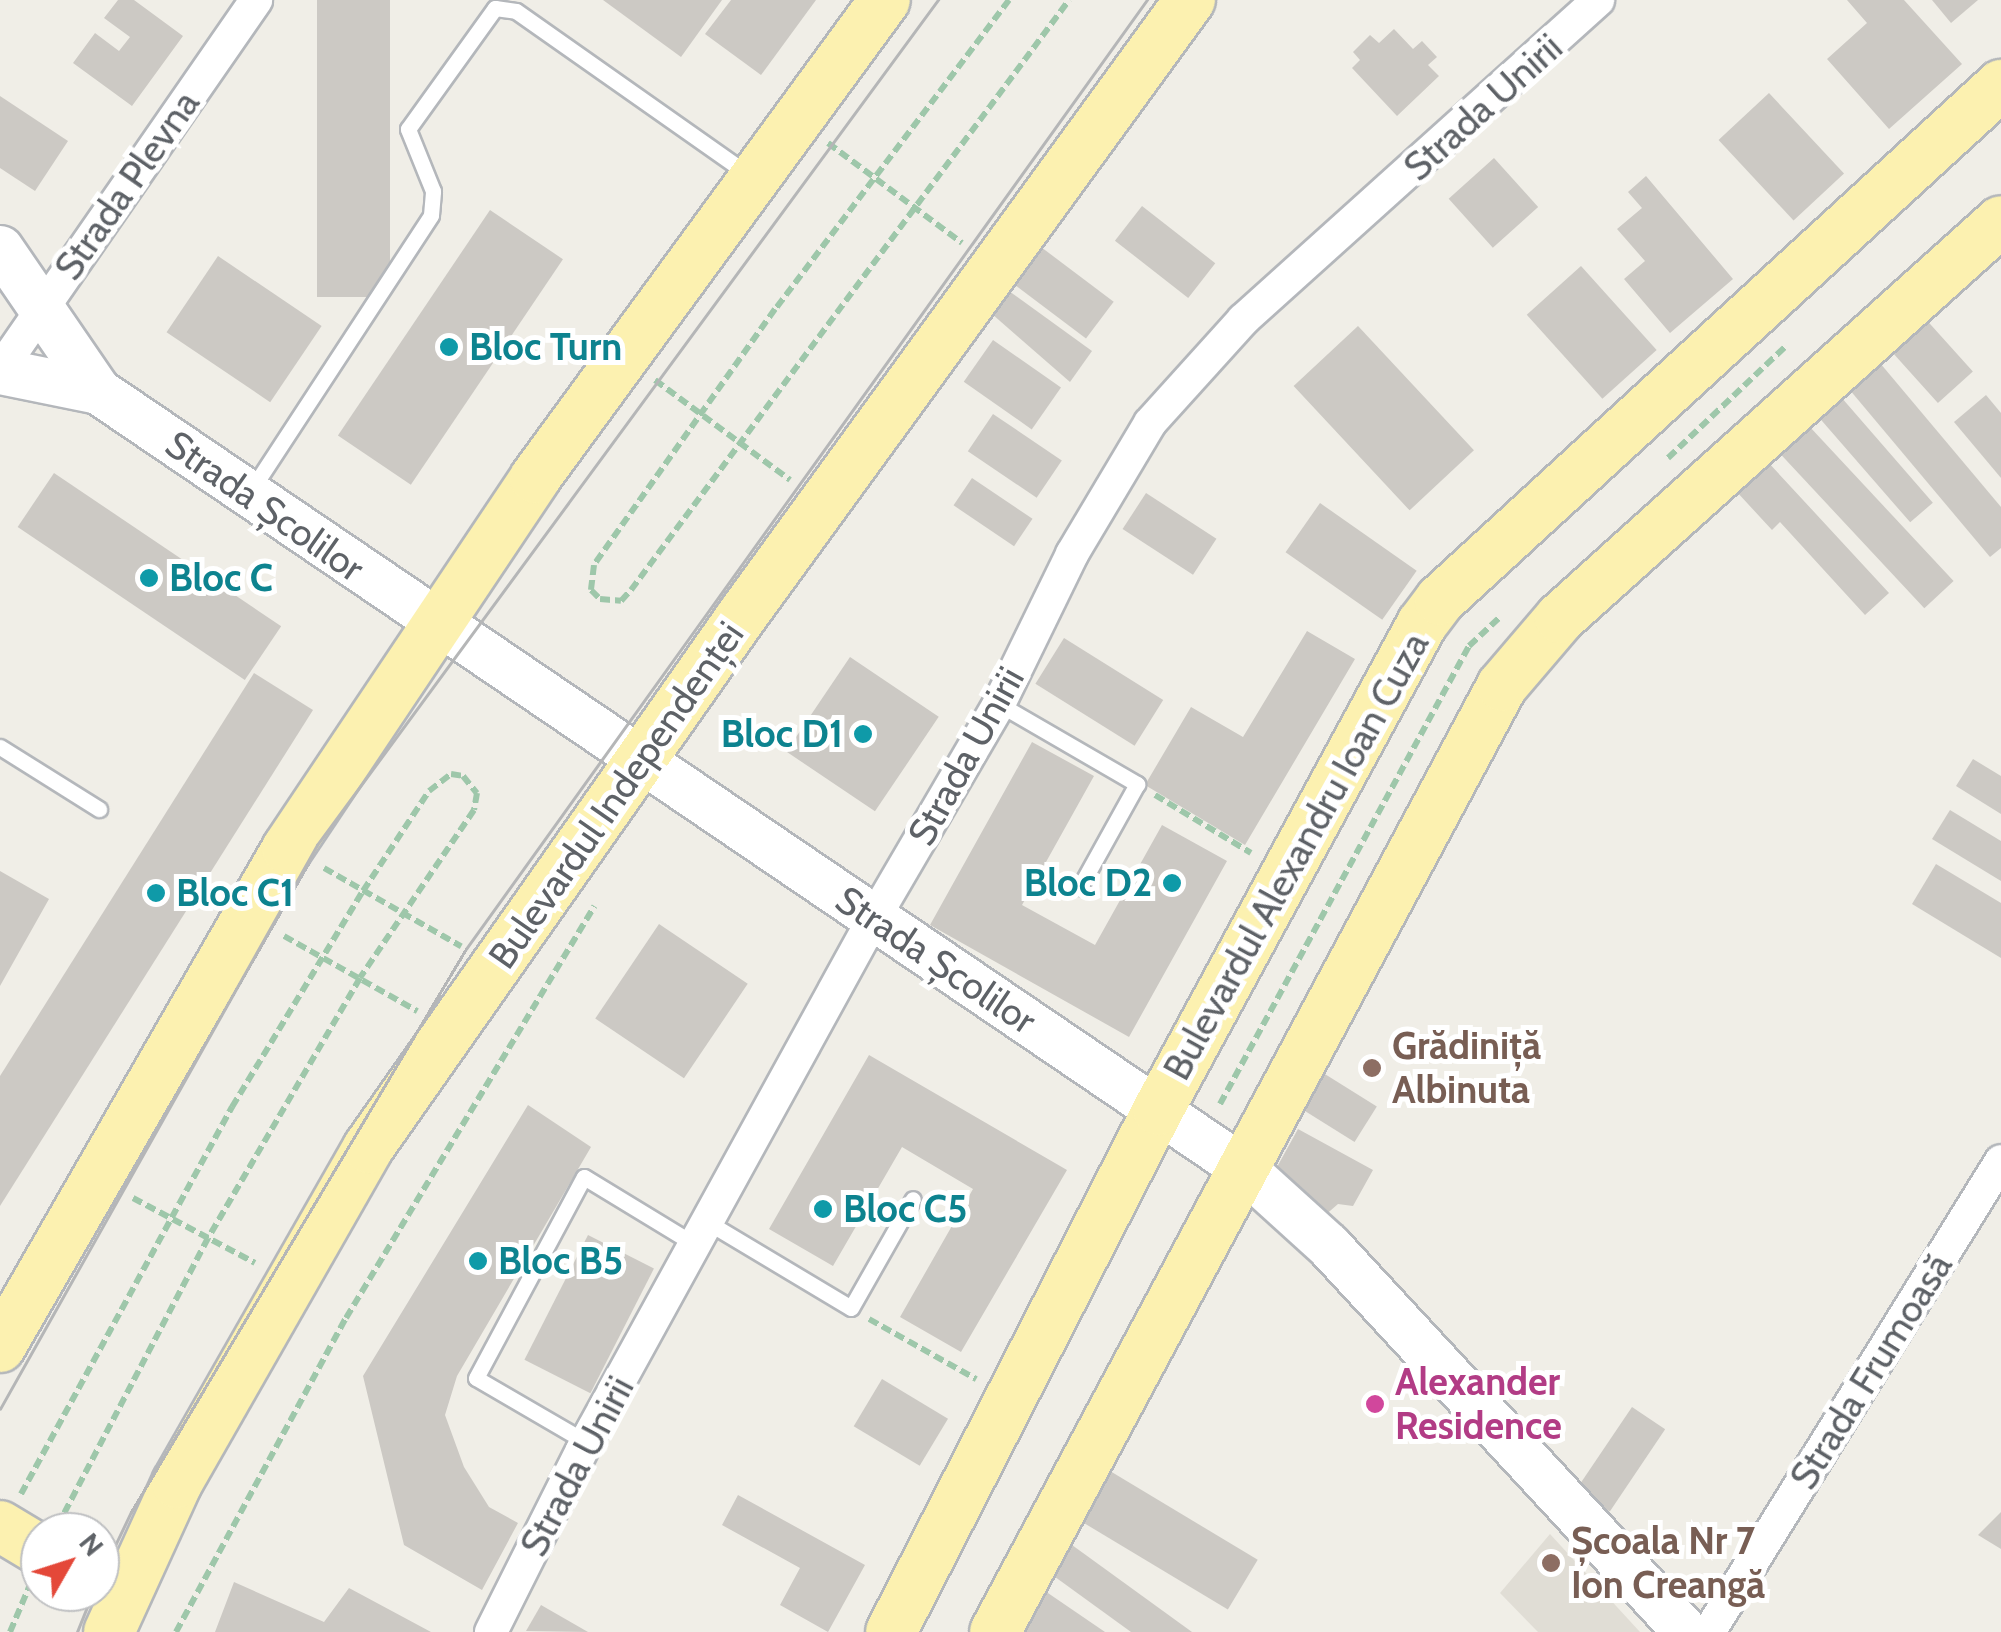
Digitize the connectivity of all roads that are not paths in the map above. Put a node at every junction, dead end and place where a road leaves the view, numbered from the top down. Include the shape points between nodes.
1 (256, 0) edge
2 (885, 0) edge
3 (1598, 0) edge
4 (1173, 6) edge
5 (2001, 86) edge
6 (751, 176) junction
7 (2001, 221) edge
8 (0, 248) edge
9 (42, 308) junction
10 (0, 371) edge
11 (98, 391) junction
12 (248, 495) junction
13 (437, 624) junction
14 (1000, 704) junction
15 (0, 746) edge
16 (638, 762) junction
17 (99, 808) dead end
18 (1080, 888) dead end
19 (874, 918) junction
20 (1158, 1110) junction
21 (2001, 1161) edge
22 (1244, 1168) junction
23 (913, 1200) dead end
24 (702, 1234) junction
25 (0, 1348) edge
26 (586, 1442) junction
27 (120, 1588) edge
28 (491, 1632) edge
29 (892, 1632) edge
30 (995, 1632) edge
31 (1686, 1632) edge
32 (1709, 1632) edge

1 - 9 street, Strada Plevna
2 - 6 main road
3 - 14 street, Strada Unirii via 1193,370 1110,485
4 - 16 main road, Bulevardul Independenței
5 - 20 main road, Bulevardul Alexandru Ioan Cuza via 1440,600 1398,660
6 - 12 lane via 516,11 495,8 408,129 432,191 431,215
6 - 13 main road
7 - 22 main road via 1522,658 1478,722
8 - 9 main road, Strada Școlilor
9 - 10 street, Strada Plevna
9 - 11 main road, Strada Școlilor
10 - 11 main road, Strada Școlilor
11 - 12 main road, Strada Școlilor
12 - 13 main road, Strada Școlilor
13 - 16 main road, Strada Școlilor
13 - 25 main road via 287,849
14 - 18 lane via 1136,784
14 - 19 street, Strada Unirii
15 - 17 lane
16 - 19 main road, Strada Școlilor
16 - 27 main road, Bulevardul Independenței via 368,1148
19 - 20 main road, Strada Școlilor
19 - 24 street, Strada Unirii
20 - 22 main road, Strada Școlilor
20 - 29 main road, Bulevardul Alexandru Ioan Cuza
21 - 32 street, Strada Frumoasă
22 - 30 main road
22 - 31 main road, Strada Școlilor via 1328,1246
23 - 24 lane via 851,1308
24 - 26 street, Strada Unirii
24 - 26 lane via 584,1178 476,1378
26 - 28 street, Strada Unirii

